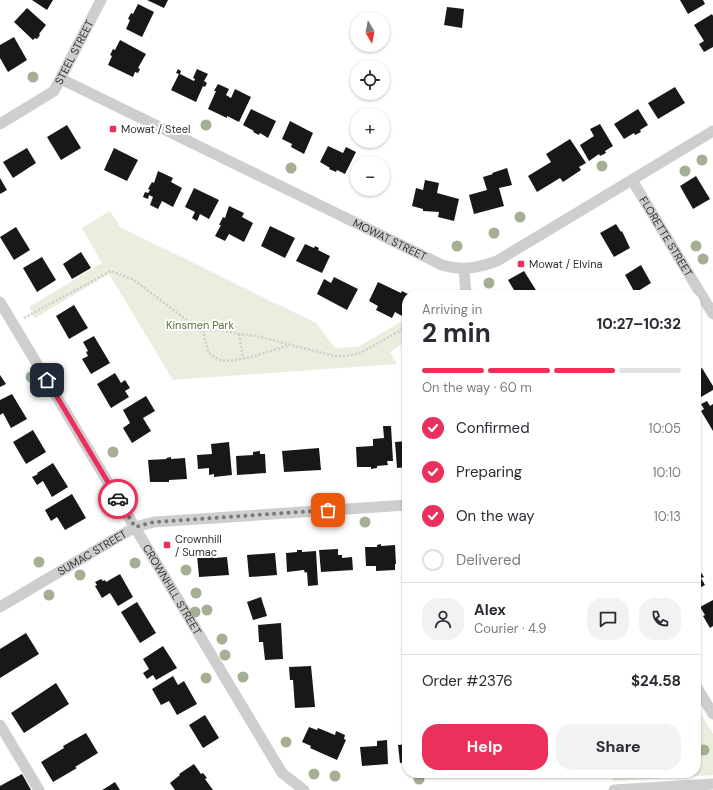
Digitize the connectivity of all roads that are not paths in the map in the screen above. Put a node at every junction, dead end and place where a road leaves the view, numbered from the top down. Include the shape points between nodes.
1 (101, 0) edge
2 (61, 79) junction
3 (0, 124) edge
4 (713, 132) edge
5 (632, 180) junction
6 (464, 269) junction
7 (466, 290) edge
8 (698, 290) edge
9 (701, 294) edge
10 (0, 302) edge
11 (713, 314) edge
12 (402, 505) edge
13 (135, 527) junction
14 (0, 607) edge
15 (701, 694) edge
16 (713, 714) edge
17 (0, 725) edge
18 (713, 784) edge
19 (302, 789) edge
20 (39, 790) edge
21 (614, 790) edge

1 - 2 street, STEEL STREET
2 - 3 street, STEEL STREET via 54,91
2 - 6 street, MOWAT STREET via 442,265
4 - 5 street, MOWAT STREET
5 - 6 street, MOWAT STREET via 497,261
5 - 8 street, FLORETTE STREET
6 - 7 street
9 - 11 street, FLORETTE STREET
10 - 13 street, CROWNHILL STREET
12 - 13 street, SUMAC STREET via 154,522
13 - 14 street, SUMAC STREET
13 - 19 street, CROWNHILL STREET via 282,773
15 - 16 street
17 - 20 street
18 - 21 street

